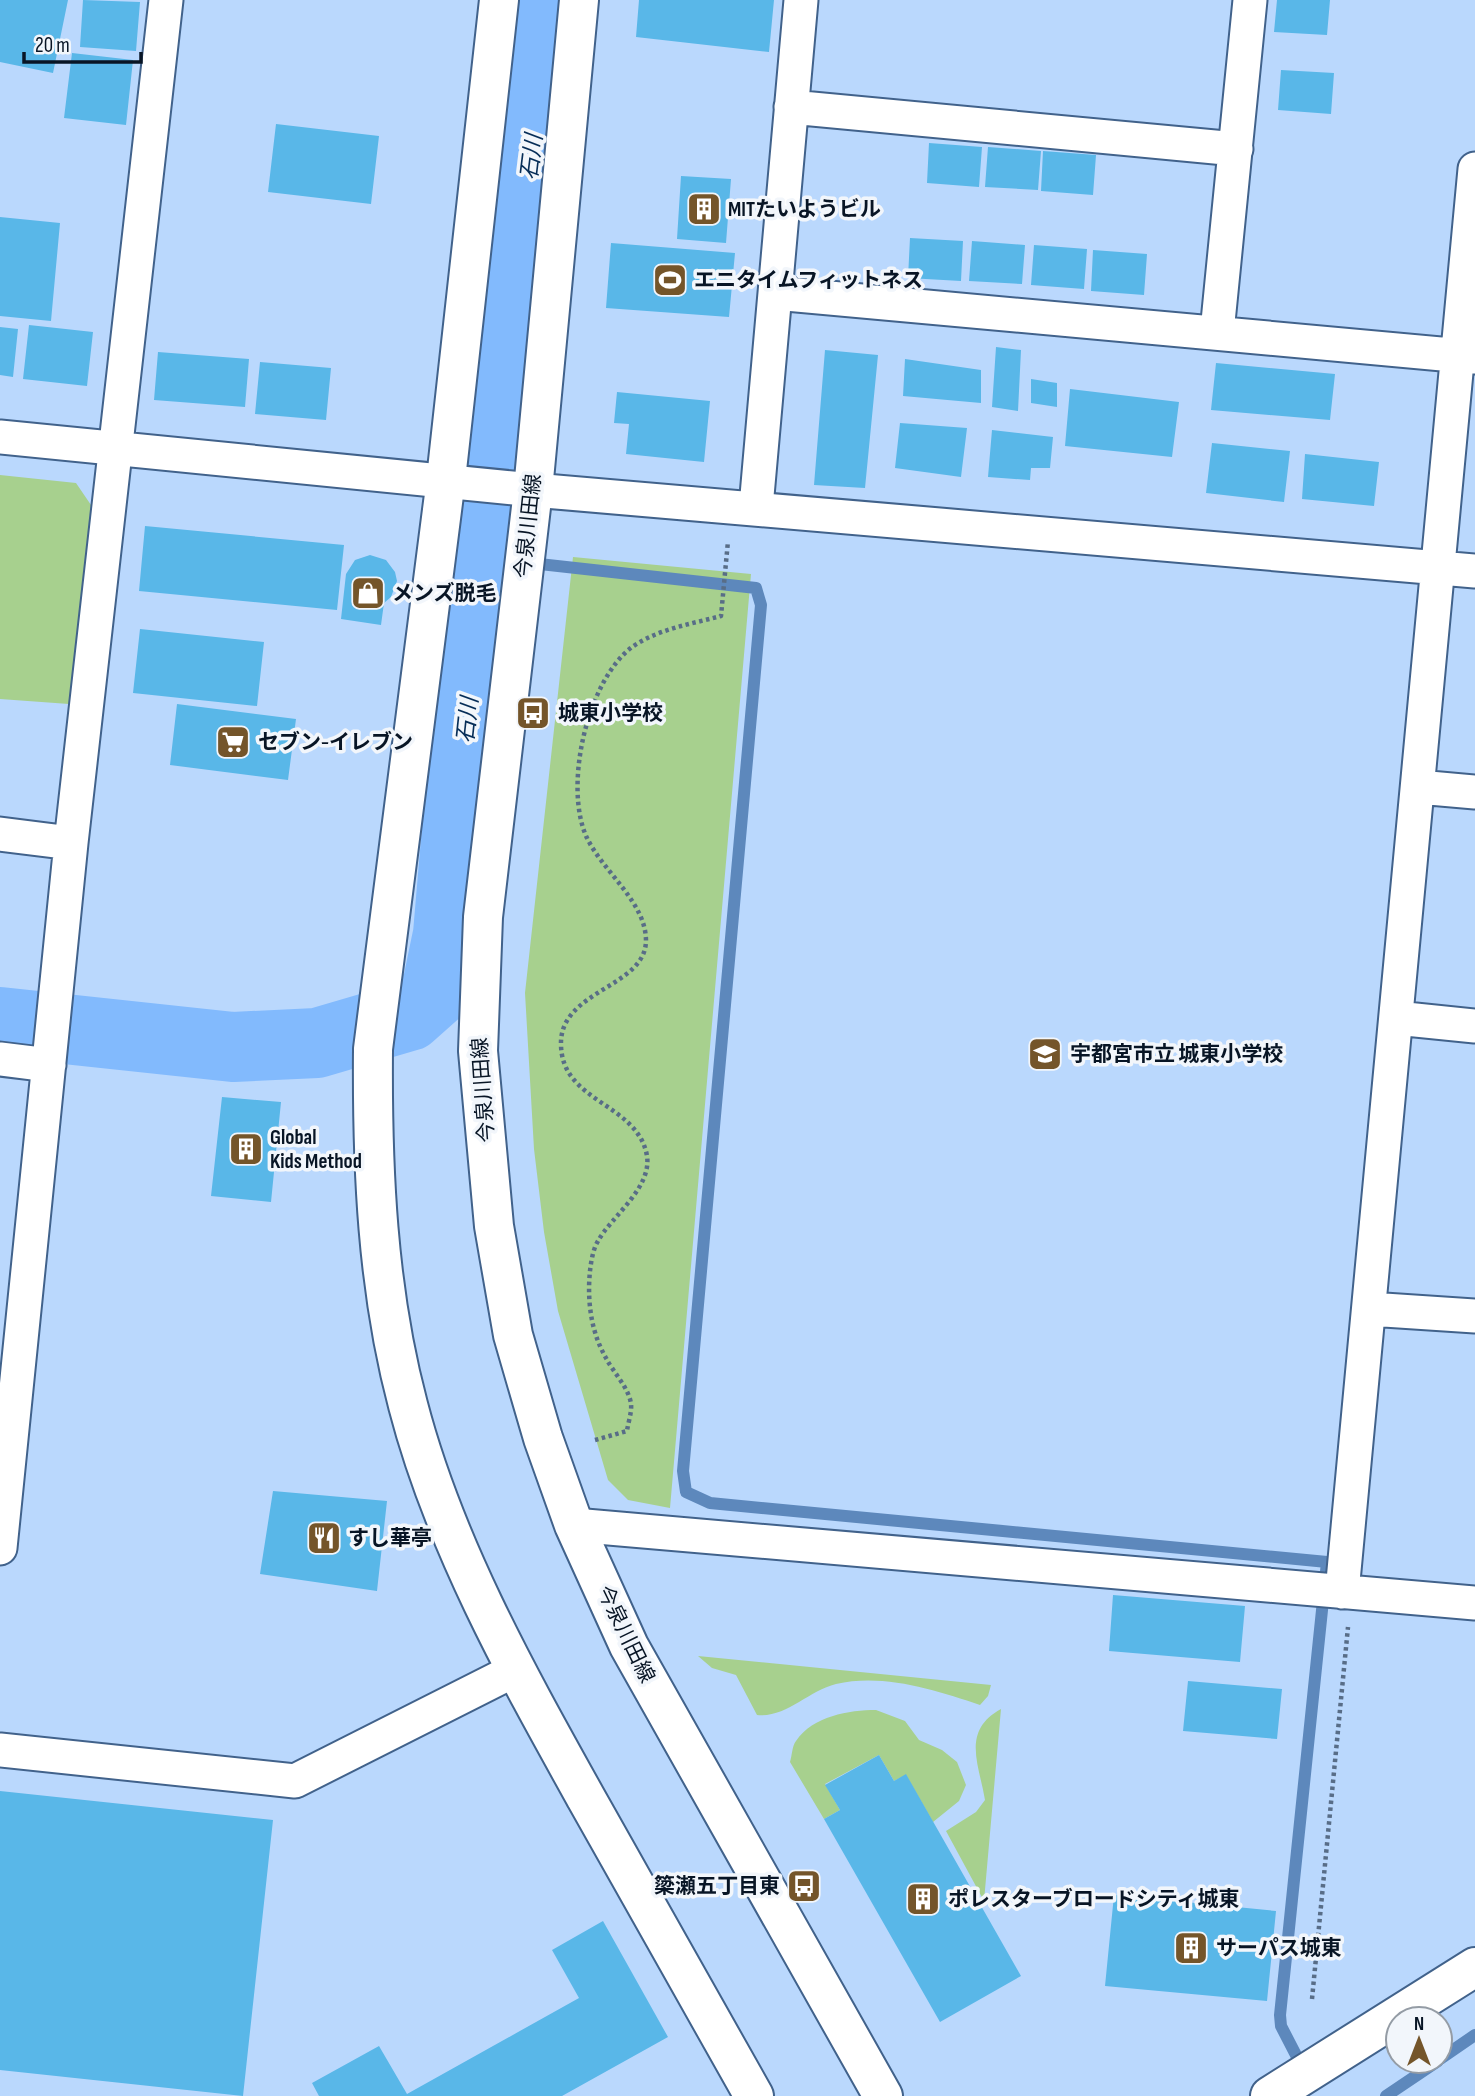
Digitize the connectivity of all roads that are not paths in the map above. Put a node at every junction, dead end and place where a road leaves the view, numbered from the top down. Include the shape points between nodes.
1 (166, 0) edge
2 (499, 0) edge
3 (579, 0) edge
4 (801, 0) edge
5 (1250, 0) edge
6 (791, 107) junction
7 (1236, 149) junction
8 (1475, 169) edge
9 (775, 293) junction
10 (1217, 332) junction
11 (1466, 357) edge
12 (0, 437) edge
13 (115, 448) junction
14 (446, 479) junction
15 (533, 490) junction
16 (756, 507) junction
17 (1438, 567) junction
18 (1475, 571) edge
19 (1418, 787) junction
20 (1475, 792) edge
21 (0, 834) edge
22 (71, 843) junction
23 (1396, 1017) junction
24 (1475, 1026) edge
25 (0, 1059) edge
26 (49, 1066) junction
27 (1369, 1309) junction
28 (1475, 1316) edge
29 (574, 1525) junction
30 (0, 1548) edge
31 (1347, 1592) junction
32 (1475, 1603) edge
33 (515, 1670) junction
34 (0, 1750) edge
35 (1475, 1967) edge
36 (754, 2096) edge
37 (883, 2096) edge
38 (1270, 2096) edge

1 - 13 street
2 - 14 main road
3 - 15 main road, 今泉川田線
4 - 6 street
5 - 7 street
6 - 7 street
6 - 9 street
7 - 10 street
8 - 11 street
9 - 10 street
9 - 16 street
10 - 11 street
11 - 17 street
12 - 13 street
13 - 14 street
13 - 22 street
14 - 15 street
14 - 33 main road via 373,1049 372,1139 389,1322 408,1406 446,1517
15 - 16 street
15 - 29 main road, 今泉川田線 via 483,917 478,1051 494,1226 513,1335
16 - 17 street
17 - 18 street
17 - 19 street
19 - 20 street
19 - 23 street
21 - 22 street
22 - 26 street
23 - 24 street
23 - 27 street
25 - 26 street
26 - 30 street
27 - 28 street
27 - 31 street
29 - 31 street
29 - 37 main road, 今泉川田線 via 629,1646
31 - 32 street
33 - 34 street via 295,1781
33 - 36 main road
35 - 38 main road

